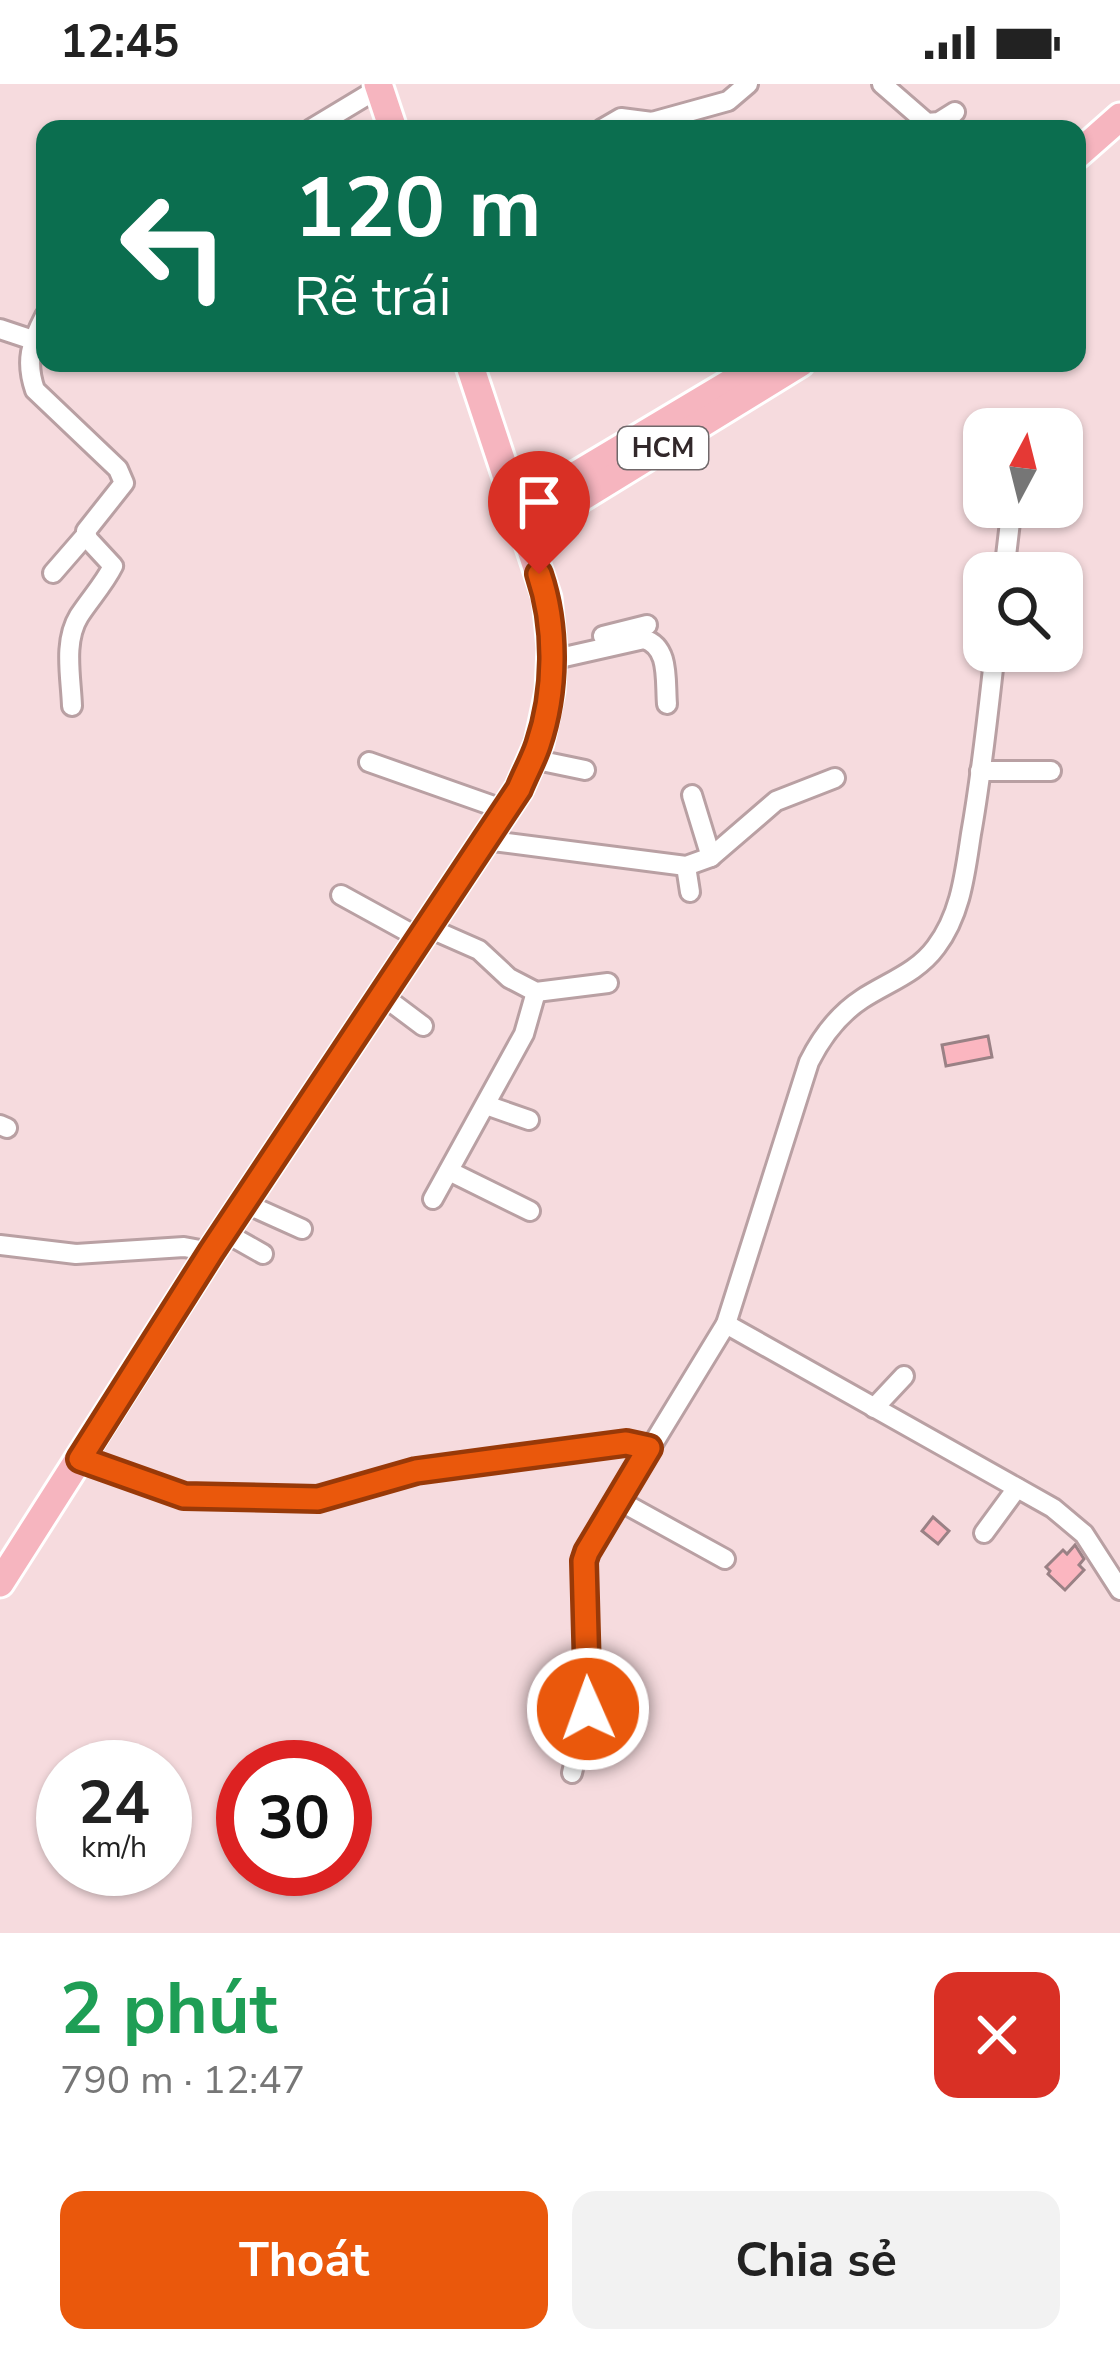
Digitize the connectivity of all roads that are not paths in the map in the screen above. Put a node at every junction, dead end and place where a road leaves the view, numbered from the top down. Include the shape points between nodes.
1 (748, 84) edge
2 (882, 84) edge
3 (378, 86) edge
4 (955, 112) dead end
5 (1120, 118) edge
6 (324, 120) edge
7 (390, 120) edge
8 (659, 120) edge
9 (924, 120) edge
10 (942, 120) edge
11 (1086, 147) edge
12 (0, 329) edge
13 (36, 334) edge
14 (33, 340) junction
15 (472, 372) edge
16 (749, 372) edge
17 (785, 372) edge
18 (512, 496) junction
19 (525, 532) junction
20 (86, 535) junction
21 (53, 573) dead end
22 (647, 625) dead end
23 (552, 654) junction
24 (992, 672) edge
25 (667, 704) dead end
26 (72, 706) dead end
27 (532, 759) junction
28 (369, 762) dead end
29 (585, 770) dead end
30 (980, 771) junction
31 (1051, 771) dead end
32 (835, 778) dead end
33 (692, 795) dead end
34 (506, 810) junction
35 (485, 840) junction
36 (711, 856) junction
37 (686, 866) junction
38 (690, 892) dead end
39 (341, 895) dead end
40 (425, 933) junction
41 (608, 982) dead end
42 (536, 992) junction
43 (383, 996) junction
44 (423, 1026) dead end
45 (485, 1105) junction
46 (529, 1120) dead end
47 (448, 1171) junction
48 (433, 1199) dead end
49 (244, 1203) junction
50 (530, 1211) dead end
51 (302, 1229) dead end
52 (218, 1242) junction
53 (0, 1245) edge
54 (263, 1254) dead end
55 (726, 1324) junction
56 (904, 1376) dead end
57 (874, 1408) junction
58 (649, 1448) junction
59 (80, 1459) junction
60 (1017, 1488) junction
61 (618, 1500) junction
62 (984, 1533) dead end
63 (725, 1559) dead end
64 (0, 1582) edge
65 (1120, 1590) edge
66 (572, 1773) dead end

1 - 8 street via 728,101
2 - 9 street
3 - 6 street
3 - 7 highway
4 - 10 street
5 - 11 highway
12 - 14 street
13 - 14 street
14 - 20 street via 35,390 123,476
15 - 18 highway
16 - 18 highway, HCM via 578,474
17 - 19 highway, HCM
18 - 19 highway
19 - 23 highway via 547,598
20 - 21 street
20 - 26 street via 113,566 72,632
22 - 23 street
23 - 25 street via 651,640 663,658
23 - 27 highway
24 - 30 street
27 - 29 street
27 - 34 highway
28 - 34 street
30 - 31 street
30 - 55 street via 953,918 922,963 858,1001 819,1043
32 - 36 street via 776,801
33 - 36 street
34 - 35 highway
35 - 37 street
35 - 40 highway
36 - 37 street
37 - 38 street
39 - 40 street
40 - 42 street via 479,950
40 - 43 highway
41 - 42 street
42 - 45 street via 524,1034
43 - 44 street
43 - 49 highway
45 - 46 street
45 - 47 street
47 - 48 street
47 - 50 street
49 - 51 street
49 - 52 highway
52 - 53 street via 76,1254
52 - 54 street
52 - 59 highway
55 - 57 street
55 - 58 street
56 - 57 street
57 - 60 street
58 - 59 street via 626,1443 416,1471 318,1499 184,1496
58 - 61 street
59 - 64 highway
60 - 62 street
60 - 65 street via 1072,1522
61 - 63 street
61 - 66 street via 584,1561 590,1700

